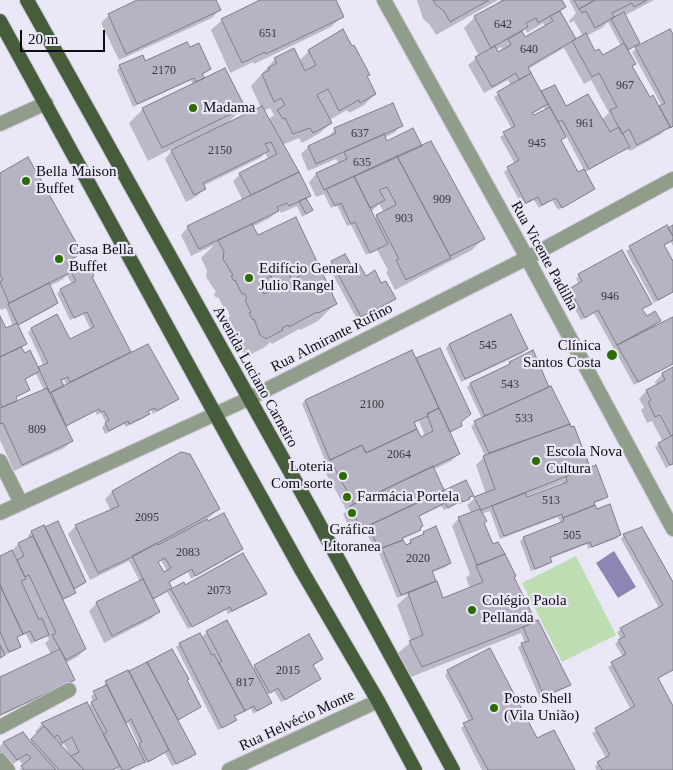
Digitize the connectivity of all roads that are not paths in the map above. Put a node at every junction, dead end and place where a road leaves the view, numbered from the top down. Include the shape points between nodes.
1 (27, 0) edge
2 (384, 0) edge
3 (0, 21) edge
4 (46, 103) junction
5 (0, 124) edge
6 (673, 179) edge
7 (527, 258) junction
8 (248, 399) junction
9 (216, 415) junction
10 (0, 461) edge
11 (21, 504) junction
12 (0, 513) edge
13 (673, 529) edge
14 (68, 690) dead end
15 (378, 701) junction
16 (0, 727) edge
17 (0, 760) edge
18 (8, 770) edge
19 (229, 770) edge
20 (415, 770) edge
21 (452, 770) edge

1 - 8 main road, Avenida Luciano Carneiro
2 - 7 street, Rua Vicente Padilha
3 - 4 main road
4 - 5 street
4 - 9 main road
6 - 7 street, Rua Almirante Rufino
7 - 8 street, Rua Almirante Rufino
7 - 13 street, Rua Vicente Padilha
8 - 9 street, Rua Almirante Rufino
8 - 21 main road, Avenida Luciano Carneiro
9 - 11 street, Rua Almirante Rufino
9 - 15 main road
10 - 11 street
11 - 12 street, Rua Almirante Rufino
14 - 16 street
15 - 19 street, Rua Helvécio Monte
15 - 20 main road
17 - 18 street

